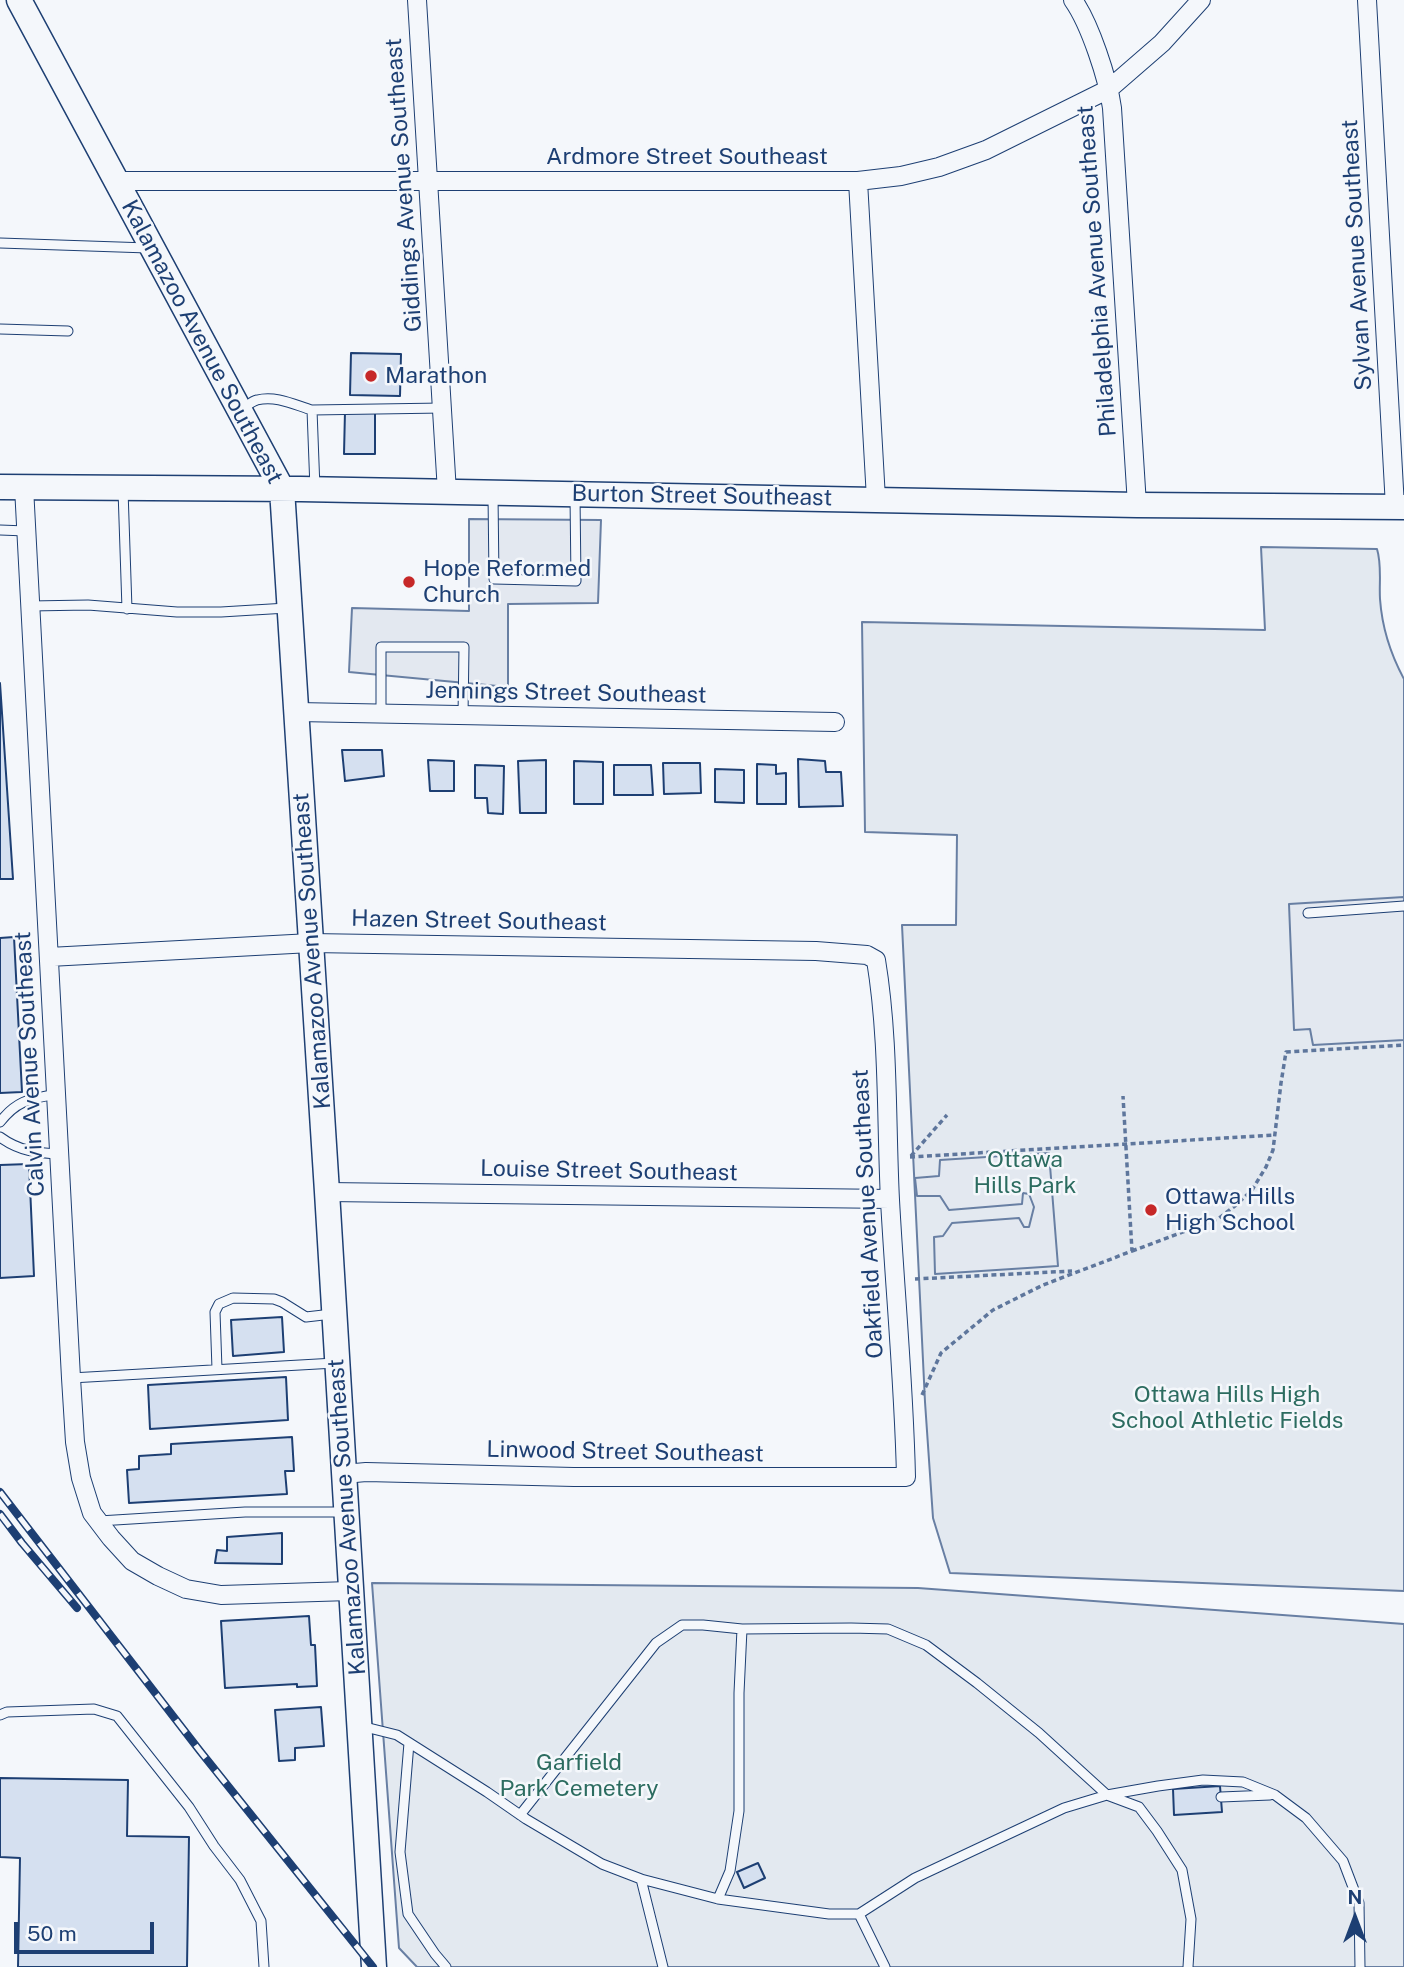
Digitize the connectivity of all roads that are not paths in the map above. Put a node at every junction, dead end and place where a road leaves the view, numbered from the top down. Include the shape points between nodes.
1 (4, 0) edge
2 (19, 0) edge
3 (417, 0) edge
4 (1073, 0) edge
5 (1201, 0) edge
6 (1367, 0) edge
7 (1109, 89) junction
8 (117, 181) junction
9 (430, 181) junction
10 (858, 181) junction
11 (0, 243) edge
12 (153, 248) junction
13 (0, 329) edge
14 (68, 331) dead end
15 (443, 408) junction
16 (313, 410) junction
17 (240, 411) junction
18 (12, 487) edge
19 (123, 488) junction
20 (282, 489) junction
21 (316, 490) junction
22 (447, 492) junction
23 (493, 493) junction
24 (575, 494) junction
25 (876, 499) junction
26 (1138, 505) junction
27 (1400, 507) edge
28 (0, 530) edge
29 (26, 531) junction
30 (30, 606) junction
31 (289, 608) junction
32 (127, 609) junction
33 (297, 712) junction
34 (381, 714) junction
35 (463, 715) junction
36 (835, 722) dead end
37 (1404, 906) edge
38 (1308, 913) dead end
39 (311, 943) junction
40 (867, 955) joint
41 (50, 957) junction
42 (57, 1094) junction
43 (0, 1122) edge
44 (0, 1137) edge
45 (60, 1154) junction
46 (327, 1192) junction
47 (890, 1199) junction
48 (334, 1314) junction
49 (337, 1363) junction
50 (217, 1370) junction
51 (71, 1378) junction
52 (344, 1474) junction
53 (906, 1477) joint
54 (346, 1512) junction
55 (98, 1521) junction
56 (351, 1591) junction
57 (742, 1629) junction
58 (0, 1715) edge
59 (360, 1725) junction
60 (409, 1743) junction
61 (1107, 1795) junction
62 (1275, 1795) junction
63 (1221, 1797) dead end
64 (520, 1815) junction
65 (641, 1879) junction
66 (718, 1899) junction
67 (859, 1914) junction
68 (264, 1967) edge
69 (374, 1967) edge
70 (446, 1967) edge
71 (663, 1967) edge
72 (885, 1967) edge
73 (1188, 1967) edge
74 (1360, 1967) edge

1 - 2 street
2 - 8 main road, Kalamazoo Avenue Southeast
3 - 9 street, Giddings Avenue Southeast
4 - 7 street, Philadelphia Avenue Southeast
5 - 7 street, Ardmore Street Southeast via 1162,43
6 - 27 street, Sylvan Avenue Southeast
7 - 10 street, Ardmore Street Southeast via 986,150 939,167
7 - 26 street, Philadelphia Avenue Southeast
8 - 9 street, Ardmore Street Southeast
8 - 12 main road, Kalamazoo Avenue Southeast
9 - 10 street, Ardmore Street Southeast
9 - 15 street, Giddings Avenue Southeast
10 - 25 street
11 - 12 lane
12 - 17 main road, Kalamazoo Avenue Southeast
13 - 14 lane
15 - 16 lane
15 - 22 street, Giddings Avenue Southeast
16 - 17 lane via 278,399 256,400
16 - 21 lane
17 - 20 main road, Kalamazoo Avenue Southeast
18 - 19 main road, Burton Street Southeast
18 - 29 street, Calvin Avenue Southeast
19 - 20 main road, Burton Street Southeast
19 - 32 lane
20 - 21 main road, Burton Street Southeast
20 - 31 main road, Kalamazoo Avenue Southeast
21 - 22 main road, Burton Street Southeast
22 - 23 main road, Burton Street Southeast
23 - 24 main road, Burton Street Southeast
23 - 24 lane via 494,579 576,581
24 - 25 main road, Burton Street Southeast
25 - 26 main road, Burton Street Southeast
26 - 27 main road, Burton Street Southeast
28 - 29 lane
29 - 30 street, Calvin Avenue Southeast
30 - 32 lane
30 - 41 street, Calvin Avenue Southeast
31 - 32 lane via 221,612
31 - 33 main road, Kalamazoo Avenue Southeast
33 - 34 street, Jennings Street Southeast
33 - 39 main road, Kalamazoo Avenue Southeast
34 - 35 street, Jennings Street Southeast
34 - 35 lane via 381,646 464,647
35 - 36 street, Jennings Street Southeast
37 - 38 lane
39 - 40 street, Hazen Street Southeast
39 - 41 street, Hazen Street Southeast
39 - 46 main road, Kalamazoo Avenue Southeast
40 - 47 street, Oakfield Avenue Southeast via 876,960 882,998
41 - 42 street, Calvin Avenue Southeast
42 - 43 lane via 14,1106
42 - 45 street, Calvin Avenue Southeast
44 - 45 lane via 35,1153
45 - 51 street, Calvin Avenue Southeast
46 - 47 street, Louise Street Southeast
46 - 48 main road, Kalamazoo Avenue Southeast
47 - 53 street, Oakfield Avenue Southeast
48 - 49 main road, Kalamazoo Avenue Southeast
48 - 50 lane via 306,1317 274,1299 233,1298 219,1304 215,1312
49 - 50 lane
49 - 52 main road, Kalamazoo Avenue Southeast
50 - 51 lane
51 - 55 street, Calvin Avenue Southeast via 81,1478
52 - 53 street, Linwood Street Southeast
52 - 54 main road, Kalamazoo Avenue Southeast
54 - 55 lane via 244,1512
54 - 56 main road, Kalamazoo Avenue Southeast
55 - 56 street, Calvin Avenue Southeast via 132,1561 186,1589 221,1595
56 - 59 main road, Kalamazoo Avenue Southeast
57 - 61 lane via 888,1629 926,1645 1039,1733
57 - 64 lane via 682,1625 656,1643
57 - 66 lane via 739,1811 730,1871
58 - 68 lane via 94,1709 117,1716 240,1880 261,1921
59 - 60 lane
59 - 69 main road, Kalamazoo Avenue Southeast
60 - 64 lane
60 - 70 lane via 400,1852 408,1914
61 - 62 lane via 1203,1780 1243,1782
61 - 67 lane via 1064,1808 915,1878
61 - 73 lane via 1139,1807 1182,1870 1191,1919
62 - 63 lane
62 - 74 lane via 1306,1818 1343,1861 1359,1903
64 - 65 lane via 602,1864
65 - 66 lane
65 - 71 lane
66 - 67 lane
67 - 72 lane

